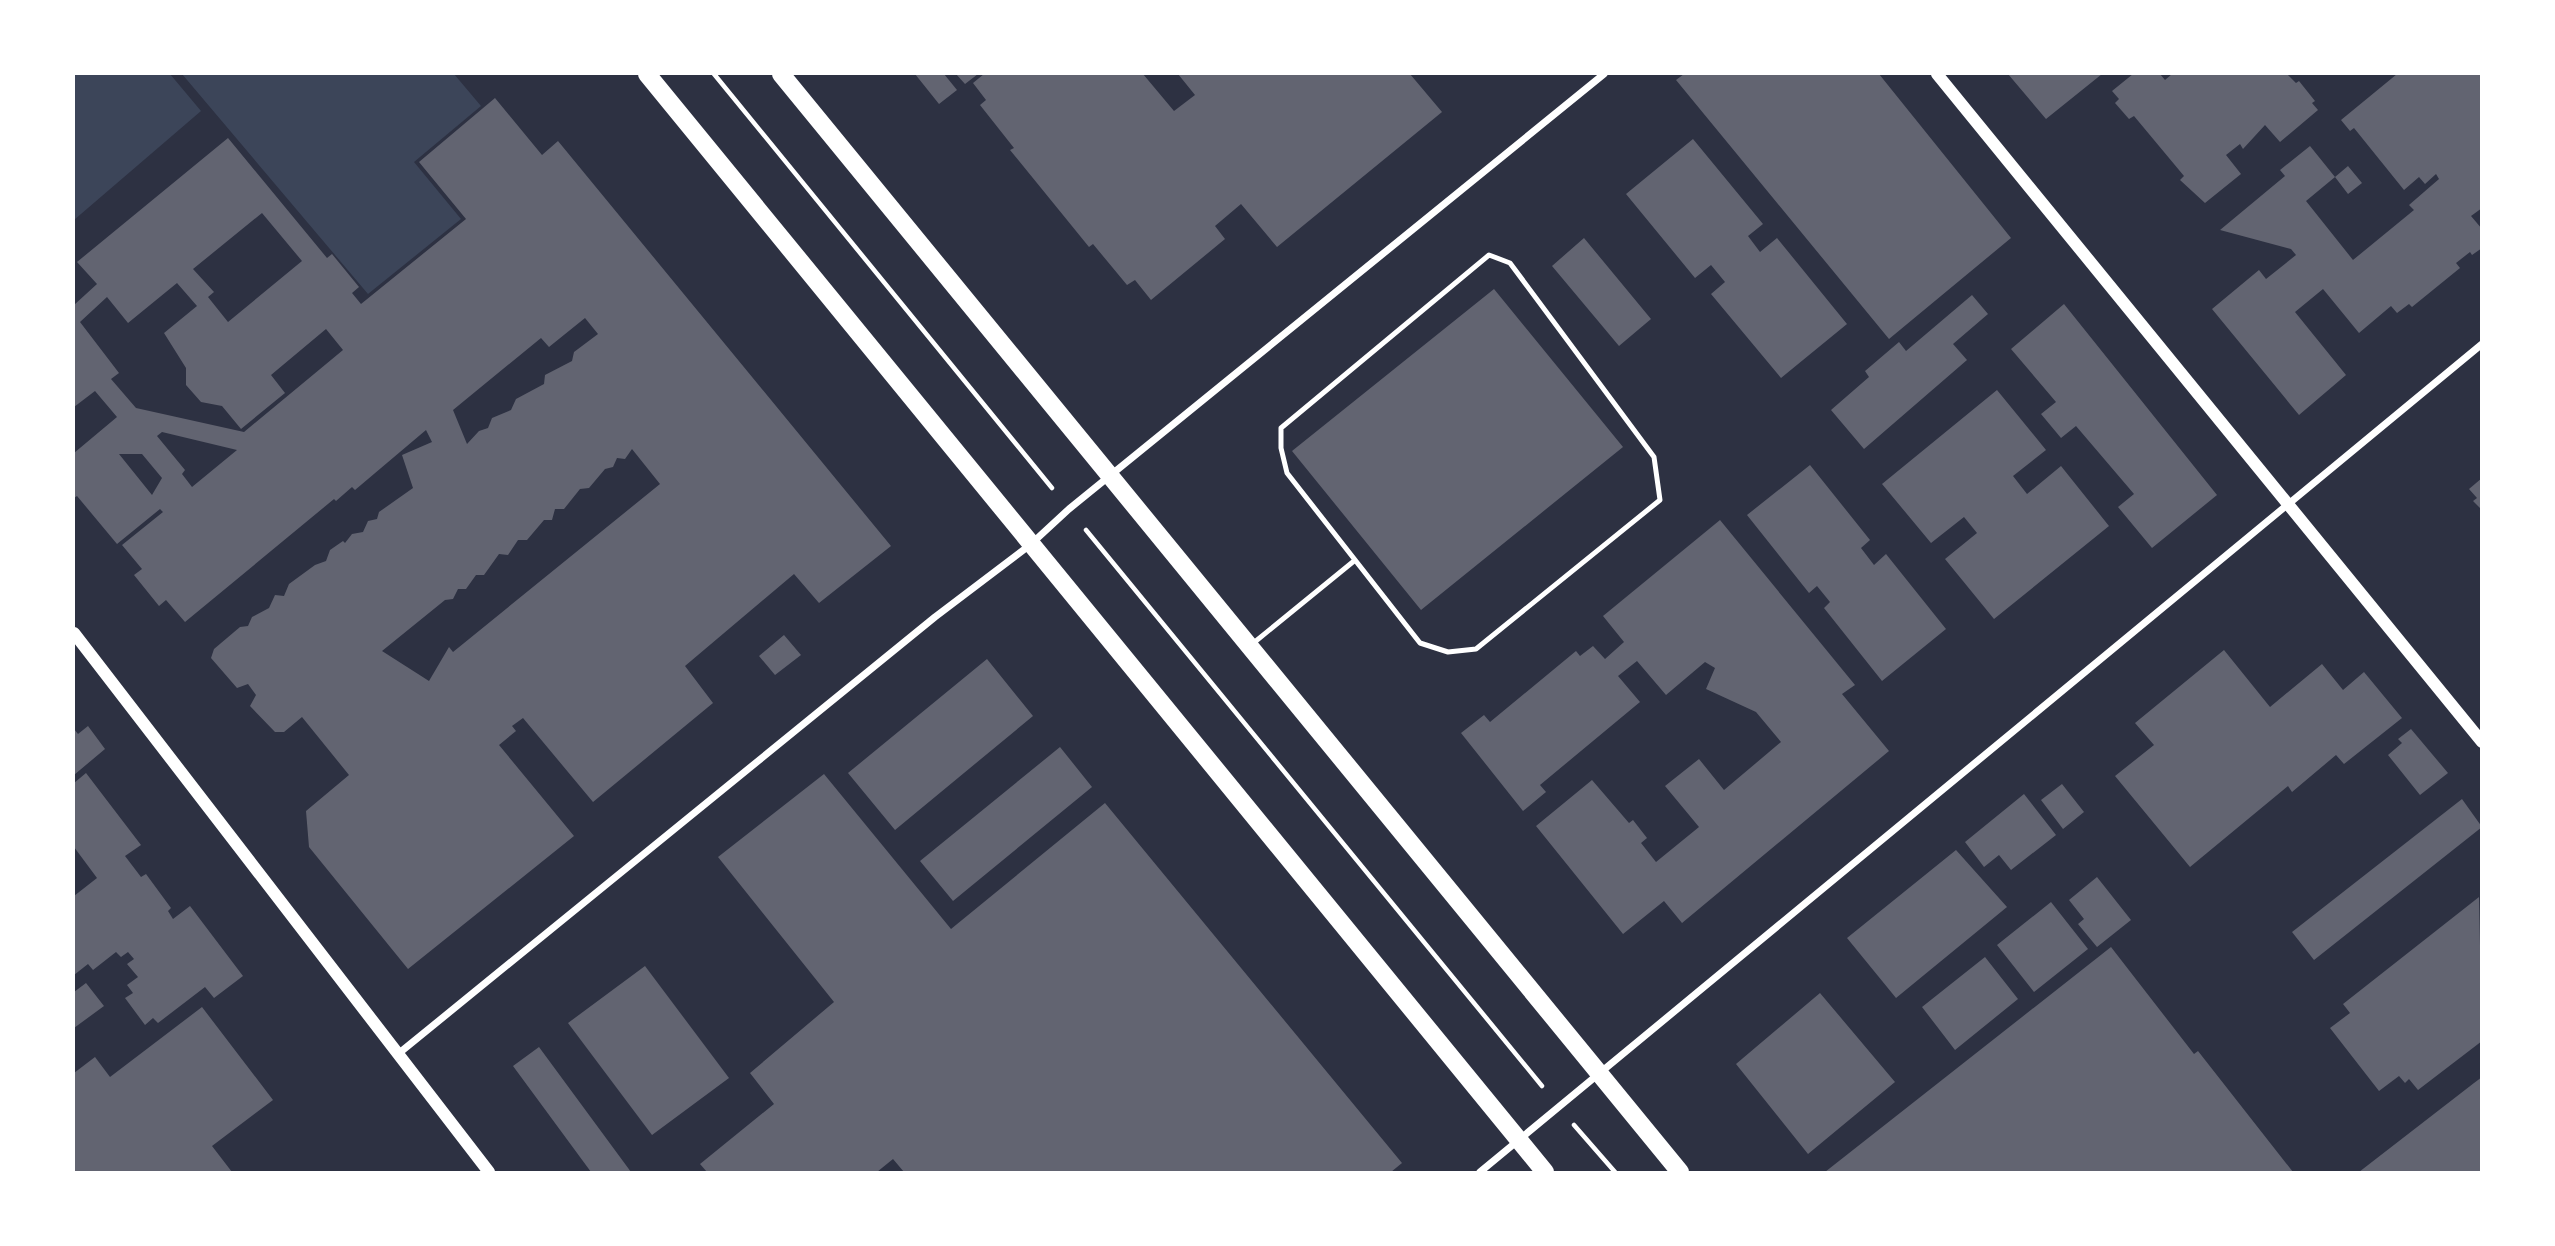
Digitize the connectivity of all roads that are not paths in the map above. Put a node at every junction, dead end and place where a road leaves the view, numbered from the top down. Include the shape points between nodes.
1 (647, 74) edge
2 (781, 74) edge
3 (1604, 74) edge
4 (1937, 74) edge
5 (2482, 344) edge
6 (1109, 476) junction
7 (2286, 504) junction
8 (1030, 545) junction
9 (1354, 561) junction
10 (74, 633) edge
11 (1249, 647) junction
12 (2482, 742) edge
13 (398, 1054) junction
14 (1599, 1075) junction
15 (1518, 1140) junction
16 (489, 1172) edge
17 (1480, 1172) edge
18 (1545, 1172) edge
19 (1679, 1172) edge

1 - 8 main road
2 - 6 main road
3 - 6 street
4 - 7 street
5 - 7 street
6 - 8 street
6 - 11 main road
7 - 12 street
7 - 14 street
8 - 13 street via 935,617
8 - 15 main road
9 - 9 lane via 1287,473 1280,448 1281,428 1489,255 1499,257 1510,264 1654,457 1660,500 1476,649 1448,652 1420,643
9 - 11 lane
10 - 13 street
11 - 14 main road
13 - 16 street
14 - 15 street
14 - 19 main road
15 - 17 street
15 - 18 main road

